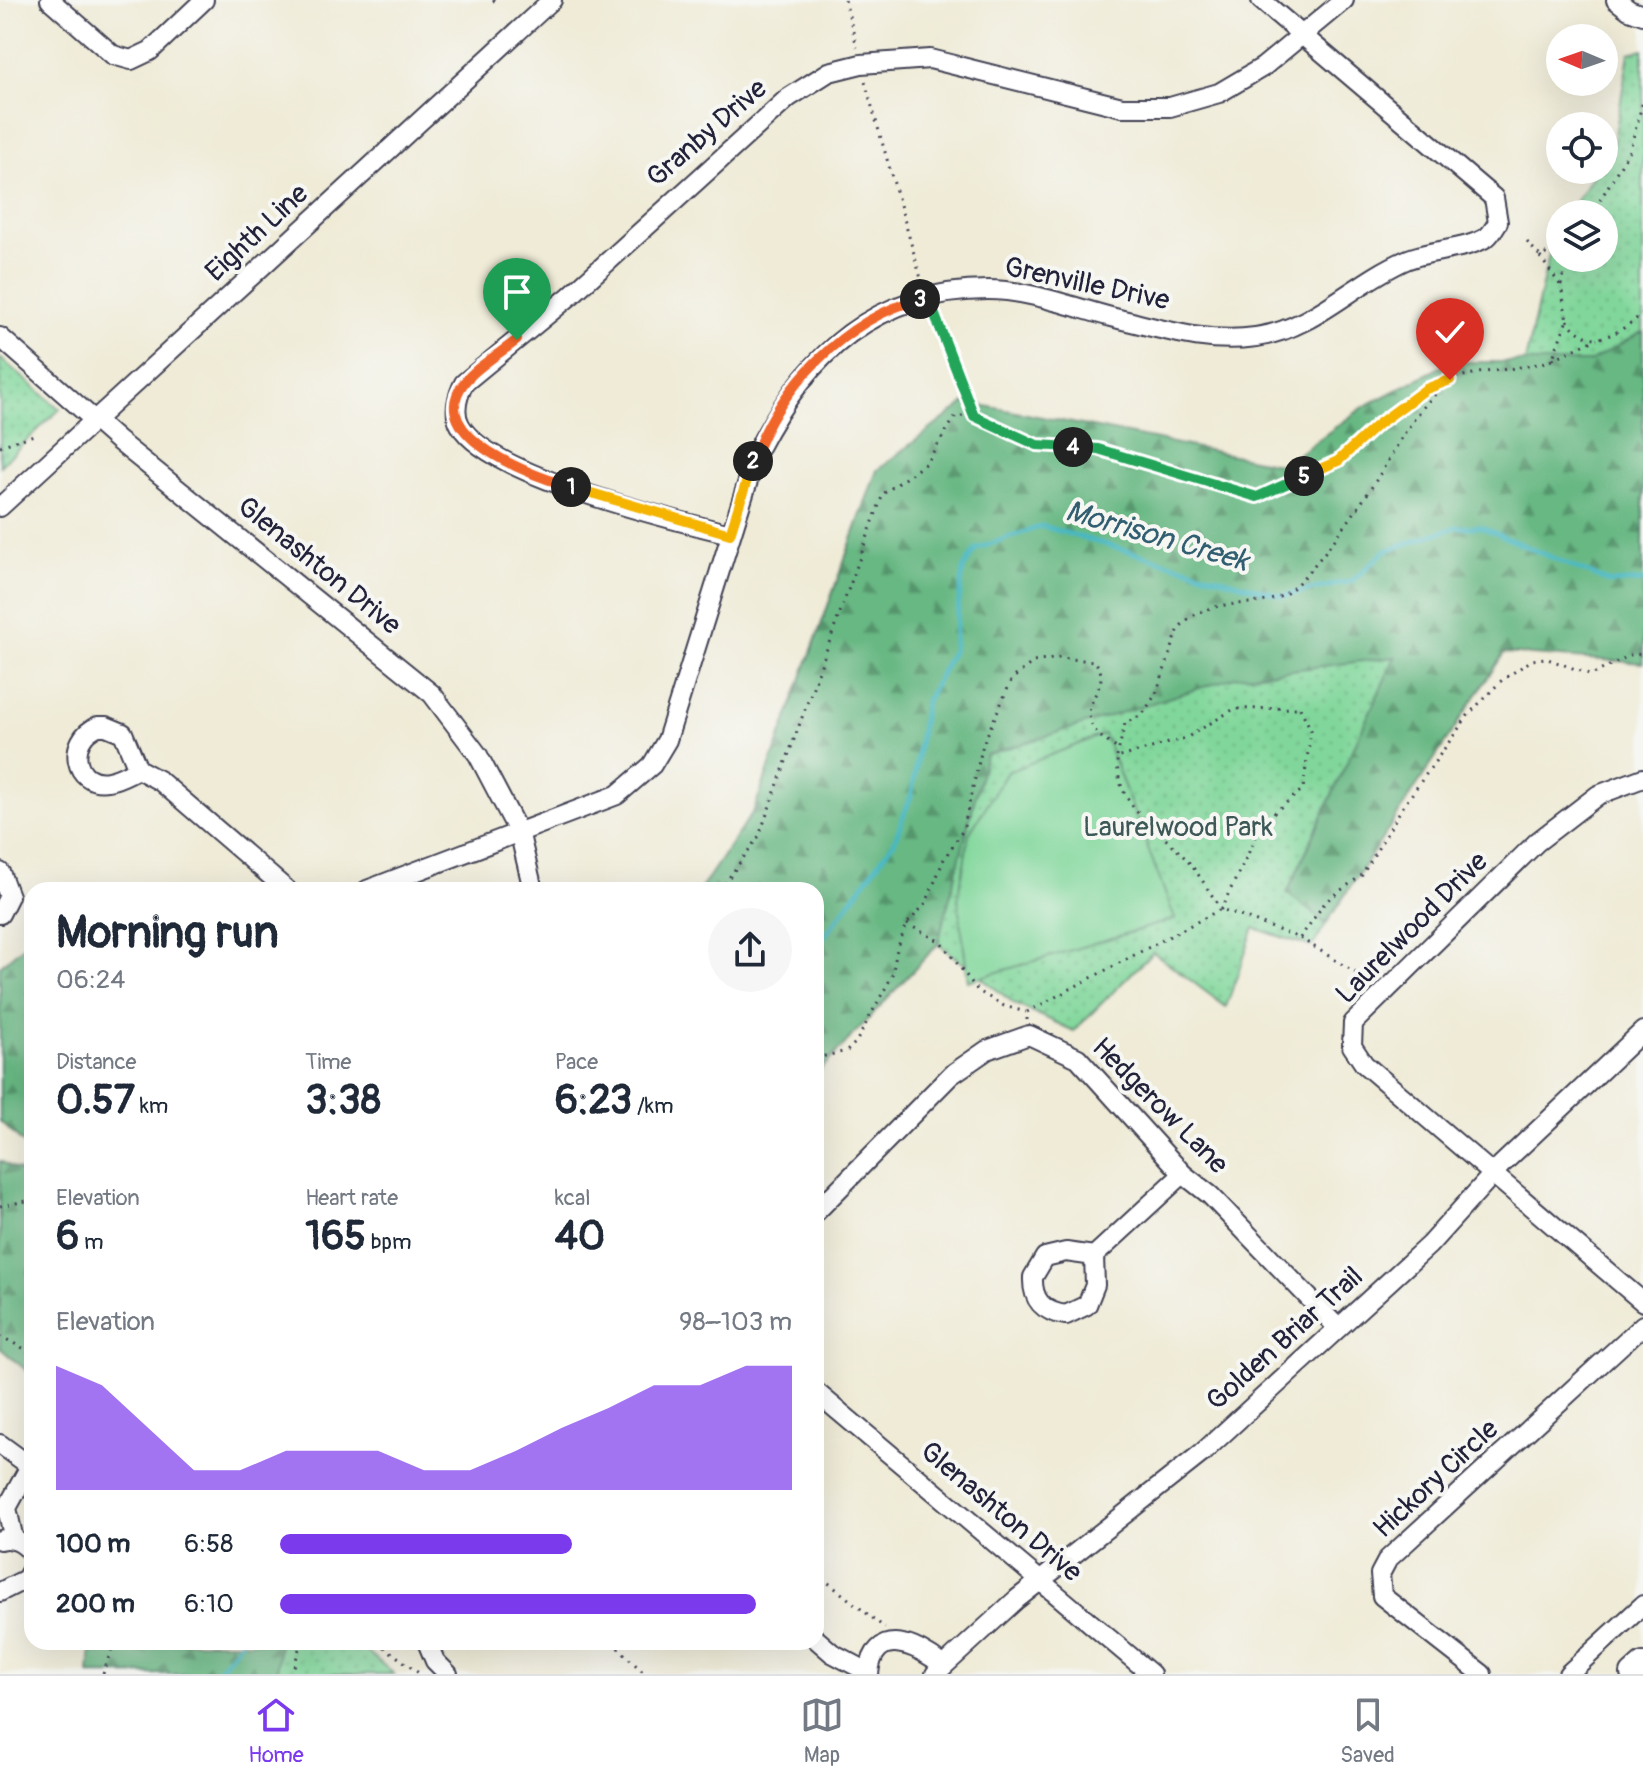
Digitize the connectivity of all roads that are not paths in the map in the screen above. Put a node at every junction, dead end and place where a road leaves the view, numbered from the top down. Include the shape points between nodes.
1 (50, 0) edge
2 (204, 0) edge
3 (552, 0) edge
4 (1261, 0) edge
5 (1344, 0) edge
6 (1616, 0) edge
7 (1643, 15) edge
8 (1304, 36) junction
9 (0, 337) edge
10 (95, 420) junction
11 (0, 507) edge
12 (730, 534) junction
13 (138, 769) dead end
14 (1643, 778) edge
15 (520, 835) junction
16 (0, 872) edge
17 (278, 882) edge
18 (389, 882) edge
19 (531, 882) edge
20 (0, 914) edge
21 (1641, 1035) edge
22 (1494, 1172) junction
23 (1183, 1174) junction
24 (824, 1204) edge
25 (1094, 1256) dead end
26 (1643, 1302) edge
27 (1643, 1325) edge
28 (1338, 1328) junction
29 (824, 1399) edge
30 (0, 1444) edge
31 (24, 1462) edge
32 (24, 1477) edge
33 (7, 1540) edge
34 (24, 1580) edge
35 (1039, 1581) junction
36 (0, 1592) edge
37 (1643, 1605) edge
38 (824, 1646) edge
39 (430, 1650) edge
40 (1643, 1665) edge
41 (938, 1670) edge
42 (868, 1673) edge
43 (448, 1674) edge
44 (1151, 1674) edge
45 (1482, 1674) edge
46 (1568, 1674) edge
47 (1633, 1674) edge

1 - 2 street via 113,55 131,60 150,51
3 - 10 street, Eighth Line
4 - 8 street, Grenville Drive
5 - 8 street, Granby Drive
6 - 7 street
8 - 12 street, Grenville Drive via 1494,198 1498,222 1488,237 1405,260 1298,326 1257,337 1210,341 989,290 897,305 859,325 825,353 778,410 758,449
8 - 12 street, Granby Drive via 1219,93 1170,107 1122,107 930,59 829,72 788,98 570,296 464,383 458,397 459,424 480,447 509,464
9 - 10 street, Glenashton Drive
10 - 11 street, Eighth Line
10 - 15 street, Glenashton Drive via 432,694 478,755
12 - 15 street, Grenville Drive via 667,740 652,765 617,795
13 - 17 street via 160,781
14 - 22 street, Laurelwood Drive via 1598,795 1537,842 1353,1023 1352,1046 1364,1064
15 - 18 street, Grenville Drive
15 - 19 street, Glenashton Drive
16 - 20 street via 9,896
21 - 22 street, Golden Briar Trail
22 - 26 street
22 - 28 street, Golden Briar Trail via 1429,1245
23 - 24 street, Hedgerow Lane via 1078,1058 1029,1035 987,1050 951,1075
23 - 25 street
23 - 28 street, Hedgerow Lane via 1210,1195
27 - 45 street, Hickory Circle via 1388,1559 1380,1574 1378,1588 1389,1605 1410,1615
28 - 35 street, Golden Briar Trail via 1202,1453
29 - 35 street, Glenashton Drive
30 - 31 street
32 - 33 street via 7,1508
34 - 36 street
35 - 41 street, Golden Briar Trail
35 - 44 street, Glenashton Drive
37 - 46 street
38 - 42 street
39 - 43 street
40 - 47 main road
41 - 42 street, Golden Briar Trail via 907,1643 892,1642 878,1649

